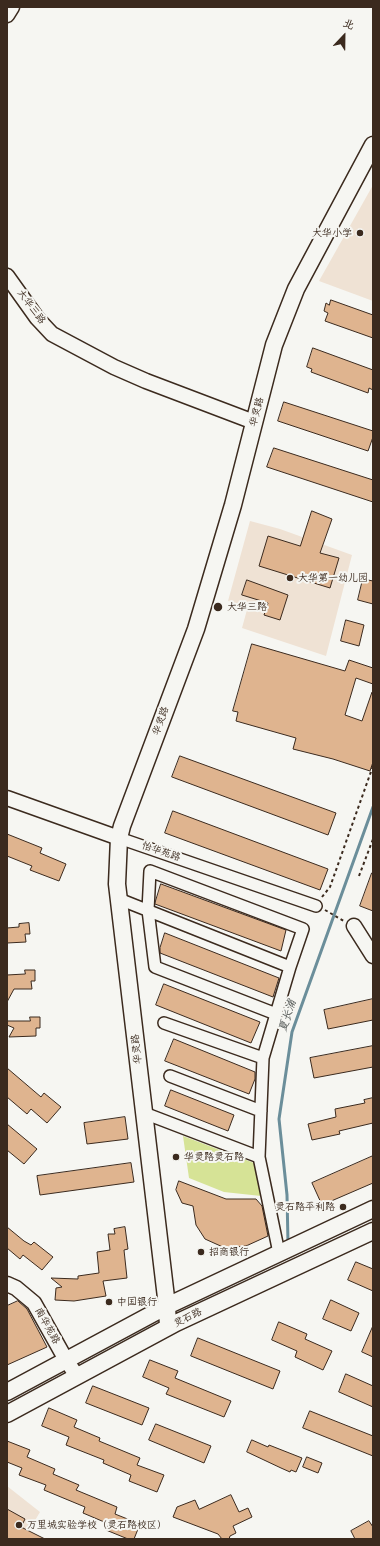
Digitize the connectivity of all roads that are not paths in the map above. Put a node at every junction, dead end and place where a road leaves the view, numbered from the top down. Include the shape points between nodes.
1 (12, 7) edge
2 (7, 15) edge
3 (373, 145) edge
4 (7, 276) edge
5 (254, 422) junction
6 (7, 798) edge
7 (119, 838) junction
8 (119, 899) junction
9 (316, 906) road end
10 (148, 910) junction
11 (354, 926) road end
12 (373, 956) edge
13 (290, 967) junction
14 (276, 1014) junction
15 (164, 1023) dead end
16 (263, 1058) junction
17 (170, 1076) dead end
18 (261, 1111) junction
19 (144, 1113) junction
20 (259, 1157) junction
21 (373, 1210) edge
22 (373, 1231) edge
23 (280, 1253) junction
24 (7, 1284) edge
25 (168, 1306) junction
26 (168, 1327) junction
27 (66, 1360) junction
28 (77, 1376) junction
29 (7, 1392) edge
30 (7, 1414) edge

1 - 2 street
3 - 5 main road, 华灵路 via 296,289 274,345
4 - 5 street, 大华三路 via 37,318 52,334 146,381
5 - 7 main road, 华灵路 via 233,505 196,629
6 - 7 street, 怡华苑路
7 - 8 main road, 华灵路
7 - 9 street, 怡华苑路
8 - 10 street
8 - 19 main road, 华灵路
10 - 13 street
10 - 13 street via 150,871 303,929
10 - 14 street via 155,967
11 - 12 street
13 - 14 street
14 - 16 street
15 - 16 street
16 - 18 street
17 - 18 street
18 - 20 street
19 - 20 street
19 - 25 main road, 华灵路
20 - 23 street
21 - 23 main road, 灵石路
22 - 26 main road, 灵石路
23 - 25 main road, 灵石路
24 - 27 street, 南华苑路 via 34,1303
25 - 26 main road, 华灵路
25 - 27 main road, 灵石路
26 - 28 main road, 灵石路
27 - 28 street, 南华苑路
27 - 29 main road, 灵石路
28 - 30 main road, 灵石路

